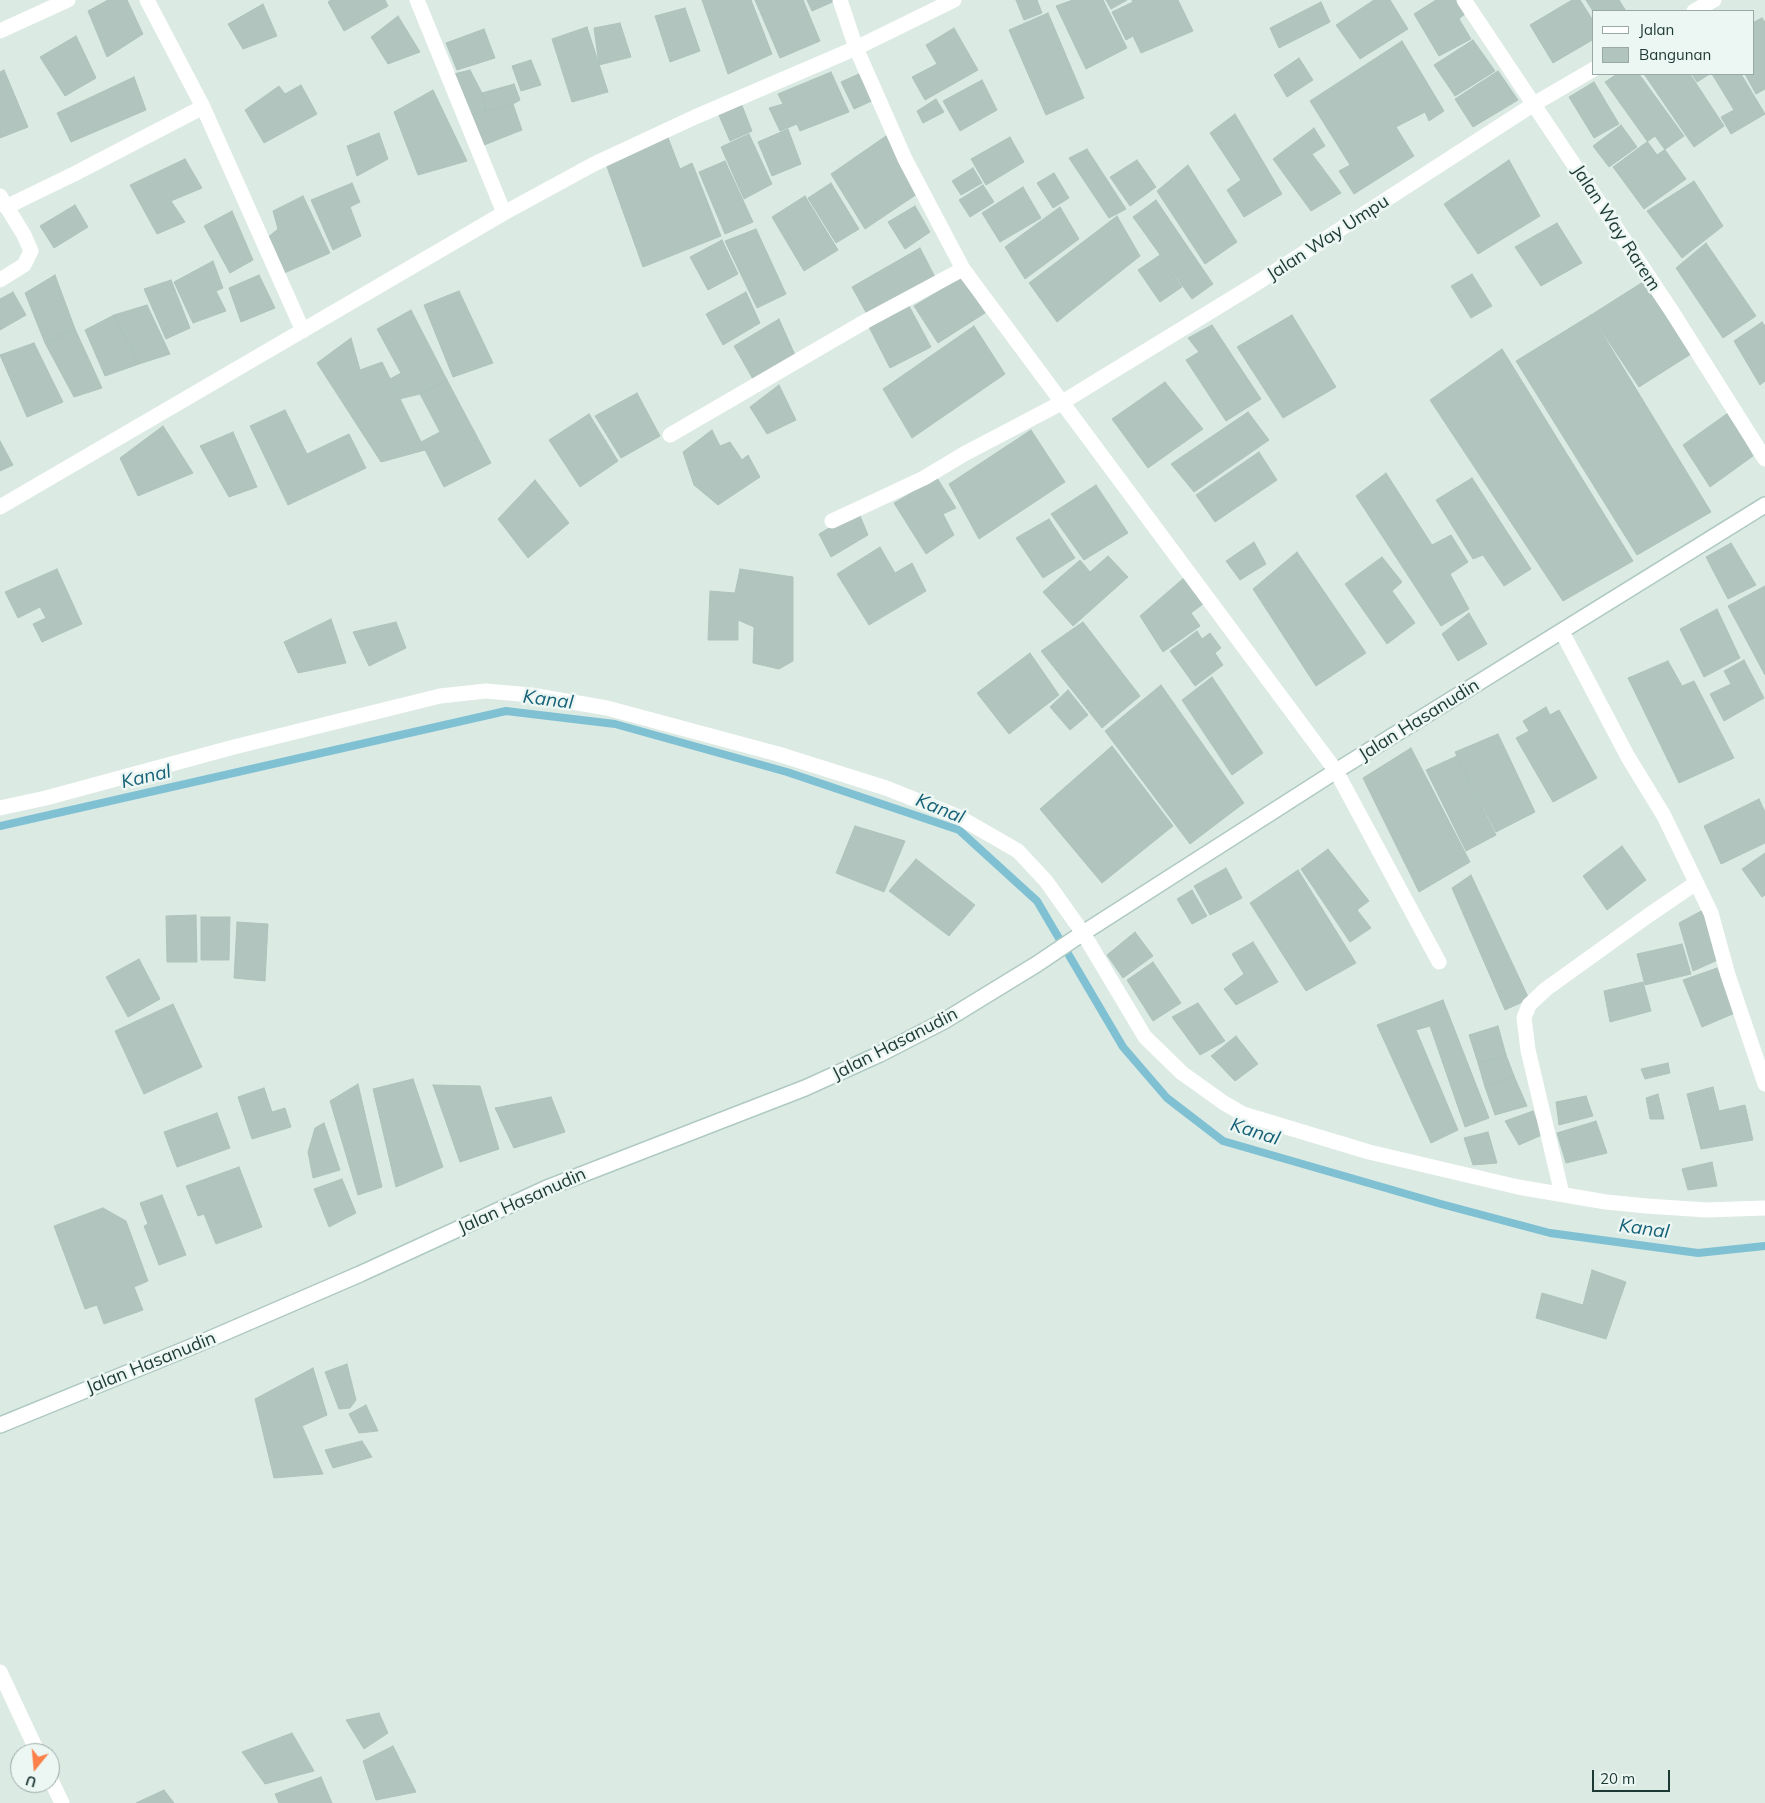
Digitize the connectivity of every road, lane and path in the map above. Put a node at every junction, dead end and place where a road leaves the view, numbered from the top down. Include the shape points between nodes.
1 (68, 0) edge
2 (147, 0) edge
3 (417, 0) edge
4 (840, 0) edge
5 (954, 0) edge
6 (1464, 0) edge
7 (1714, 0) edge
8 (1696, 10) edge
9 (0, 31) edge
10 (856, 48) junction
11 (1592, 71) edge
12 (1534, 104) junction
13 (203, 107) junction
14 (3, 201) edge
15 (504, 213) junction
16 (963, 269) junction
17 (0, 280) edge
18 (303, 331) junction
19 (1061, 403) junction
20 (670, 435) dead end
21 (1765, 459) edge
22 (1765, 505) edge
23 (0, 507) edge
24 (832, 521) dead end
25 (1562, 632) junction
26 (1336, 772) junction
27 (0, 808) edge
28 (1696, 883) junction
29 (1080, 936) junction
30 (1439, 962) dead end
31 (1765, 1084) edge
32 (1562, 1194) junction
33 (1765, 1208) edge
34 (0, 1425) edge
35 (0, 1672) edge
36 (33, 1743) edge

1 - 9 street
2 - 13 street
3 - 15 street
4 - 10 street
5 - 10 street
6 - 12 street, Jalan Way Rarem
7 - 8 street
10 - 15 street via 687,120 594,164
10 - 16 street via 906,159
11 - 12 street, Jalan Way Umpu
12 - 19 street, Jalan Way Umpu via 1313,248
12 - 21 street, Jalan Way Rarem
13 - 14 street via 74,174
13 - 18 street
14 - 17 street via 31,252 24,265
15 - 18 street
16 - 19 street
16 - 20 street via 866,321
18 - 23 street
19 - 24 street, Jalan Way Umpu via 924,478
19 - 26 street
22 - 25 street, Jalan Hasanudin
25 - 26 street, Jalan Hasanudin
25 - 28 street via 1628,757 1664,816
26 - 29 street, Jalan Hasanudin
26 - 30 street
27 - 29 street via 440,696 486,691 532,695 607,708 778,754 886,788 959,818 1018,851 1046,881
28 - 31 street via 1710,913
28 - 32 street via 1546,989 1529,1005 1524,1018 1528,1050
29 - 32 street via 1145,1037 1182,1073 1244,1114 1369,1152 1518,1187
29 - 34 street, Jalan Hasanudin via 944,1021 880,1054 804,1088 547,1188 351,1278
32 - 33 street via 1647,1206 1706,1210
35 - 36 street

